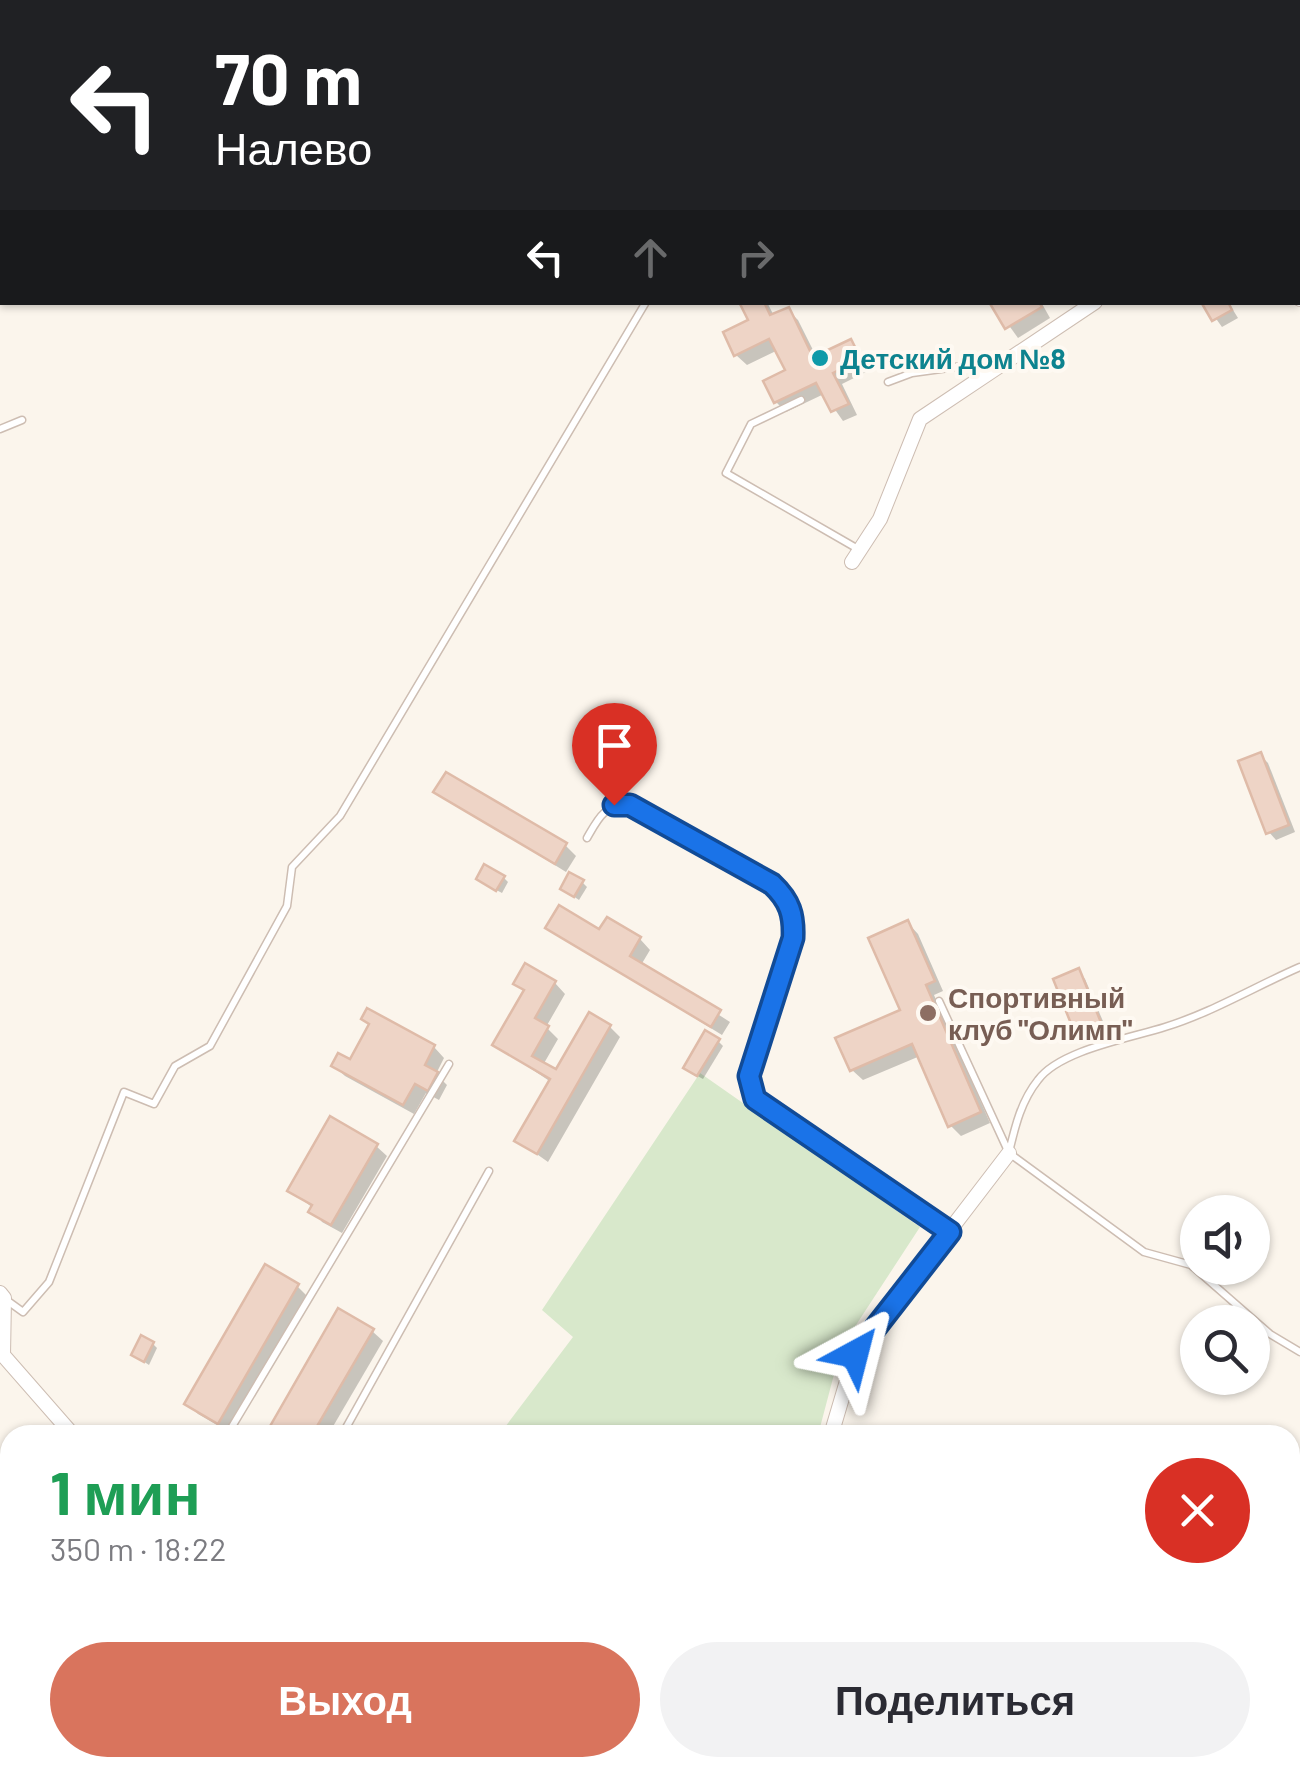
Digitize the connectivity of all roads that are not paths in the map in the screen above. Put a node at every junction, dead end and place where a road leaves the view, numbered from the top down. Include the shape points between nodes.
1 (644, 305) edge
2 (1092, 305) edge
3 (1015, 359) junction
4 (888, 382) dead end
5 (802, 400) dead end
6 (22, 420) dead end
7 (0, 429) edge
8 (856, 556) joint
9 (587, 838) dead end
10 (1300, 967) edge
11 (939, 1001) dead end
12 (449, 1064) dead end
13 (1009, 1153) junction
14 (490, 1171) dead end
15 (950, 1232) junction
16 (2, 1296) edge
17 (1300, 1352) edge
18 (4, 1354) junction
19 (0, 1374) edge
20 (65, 1425) edge
21 (233, 1425) edge
22 (348, 1425) edge
23 (834, 1425) edge

1 - 16 lane via 340,816 292,867 286,906 210,1046 175,1066 154,1104 124,1092 48,1282 23,1312
2 - 3 street
3 - 4 lane via 912,372
3 - 8 street via 920,419 880,518
5 - 8 lane via 751,424 726,472
6 - 7 lane
9 - 15 lane via 602,812 630,805 786,898 793,938 749,1076 755,1099
10 - 13 lane via 1039,1077 1018,1116
11 - 13 lane
12 - 21 lane
13 - 15 street
13 - 17 lane via 1144,1252 1191,1265
14 - 22 lane
15 - 23 street via 855,1354
16 - 18 street
18 - 19 lane
18 - 20 street

